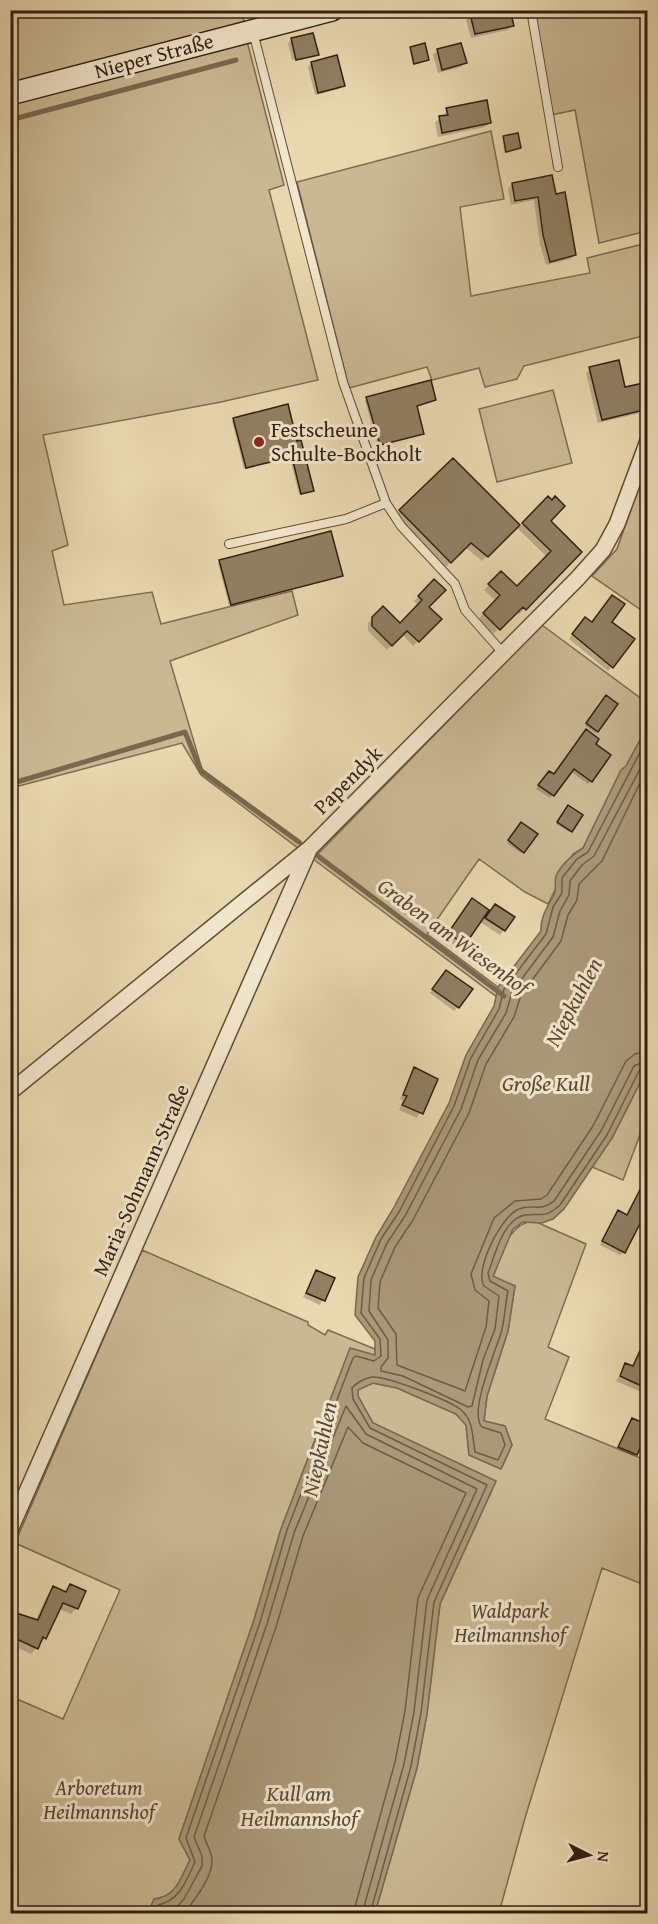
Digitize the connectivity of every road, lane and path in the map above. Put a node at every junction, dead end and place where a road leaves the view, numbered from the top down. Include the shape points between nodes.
1 (332, 10) edge
2 (531, 10) edge
3 (253, 31) junction
4 (10, 94) edge
5 (558, 167) dead end
6 (648, 441) edge
7 (386, 503) junction
8 (229, 544) dead end
9 (503, 654) junction
10 (310, 848) junction
11 (10, 1092) edge
12 (10, 1530) edge

1 - 3 main road, Nieper Straße
2 - 5 lane
3 - 4 main road, Nieper Straße
3 - 7 lane via 343,382
6 - 9 street, Papendyk via 617,524 603,550
7 - 8 lane via 346,519
7 - 9 lane via 400,526 456,584 465,610
9 - 10 street, Papendyk
10 - 11 street, Papendyk
10 - 12 street, Maria-Sohmann-Straße

